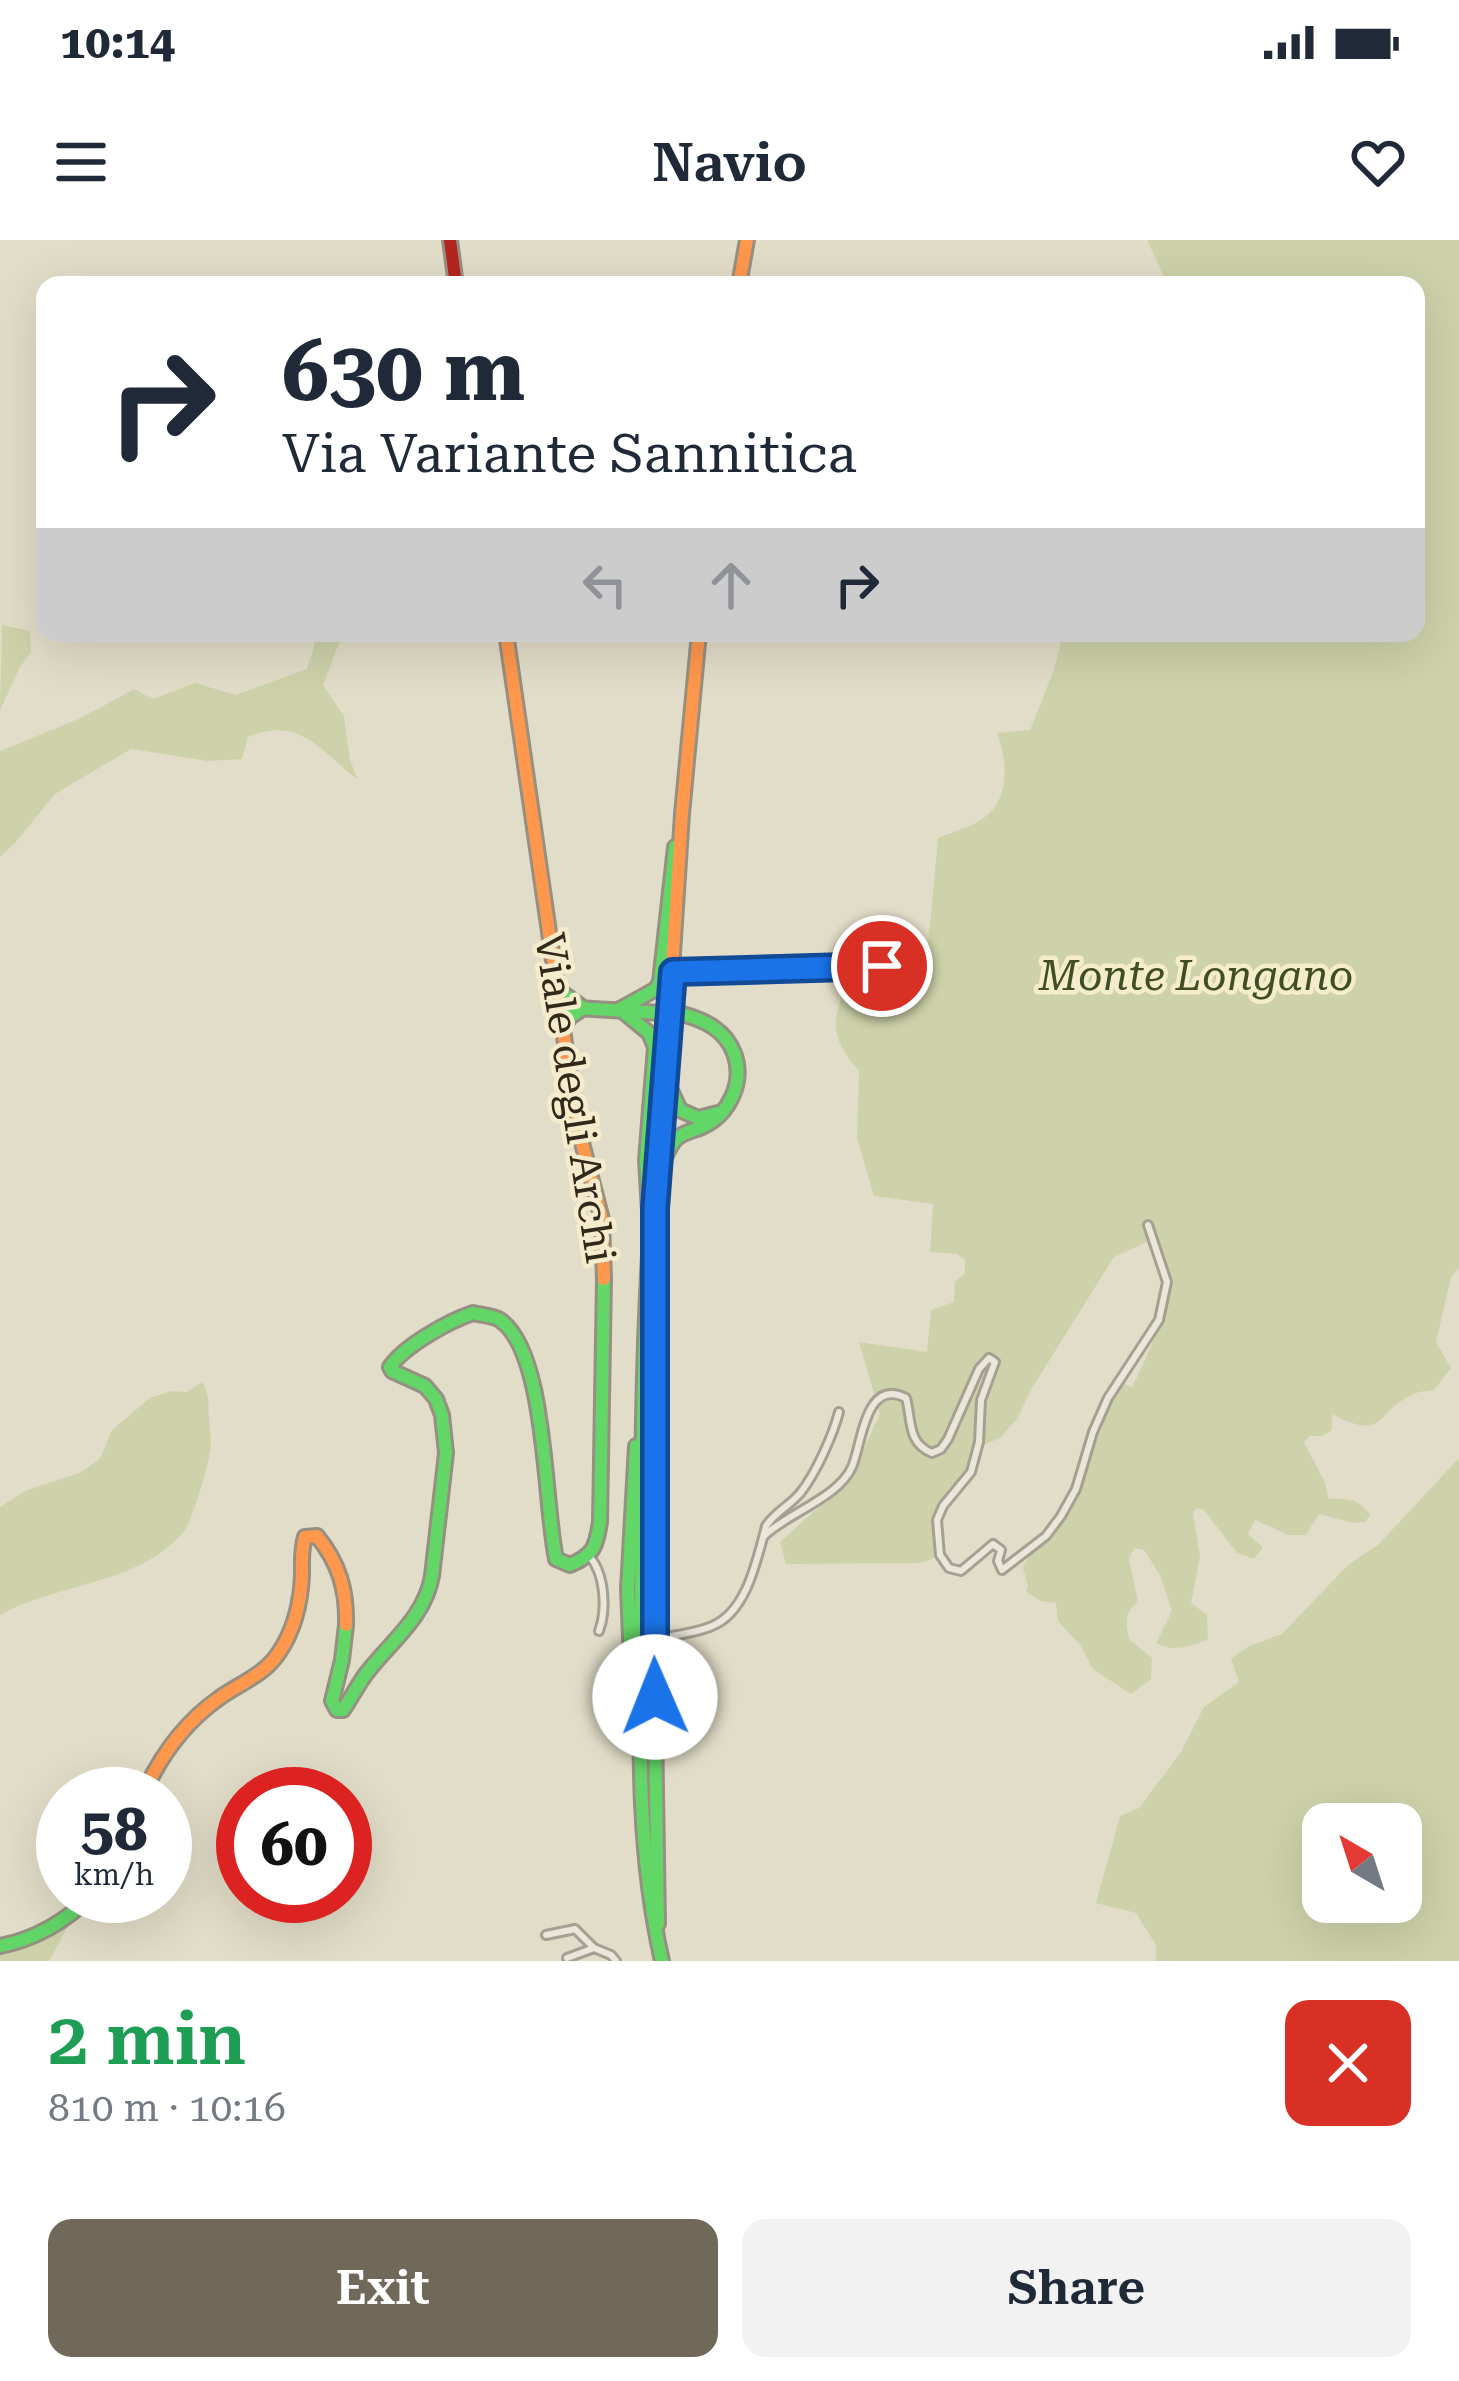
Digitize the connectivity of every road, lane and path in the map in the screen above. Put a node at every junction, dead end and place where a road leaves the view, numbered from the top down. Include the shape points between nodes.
1 (449, 240) edge
2 (747, 240) edge
3 (455, 276) edge
4 (741, 276) edge
5 (507, 642) edge
6 (698, 642) edge
7 (682, 814) junction
8 (882, 966) dead end
9 (673, 972) junction
10 (557, 989) junction
11 (559, 1006) junction
12 (585, 1007) junction
13 (620, 1009) junction
14 (662, 1013) dead end
15 (682, 1014) dead end
16 (562, 1029) junction
17 (665, 1079) junction
18 (722, 1112) junction
19 (657, 1180) junction
20 (655, 1208) junction
21 (1148, 1225) dead end
22 (650, 1233) junction
23 (838, 1412) dead end
24 (764, 1536) junction
25 (590, 1556) junction
26 (599, 1630) dead end
27 (654, 1639) junction
28 (158, 1767) edge
29 (57, 1923) edge
30 (546, 1935) dead end
31 (0, 1946) edge
32 (659, 1946) junction
33 (594, 1948) junction
34 (567, 1958) dead end
35 (616, 1961) edge
36 (662, 1961) edge

1 - 3 main road
2 - 4 main road
5 - 10 main road, Viale degli Archi
6 - 7 main road
7 - 9 main road
7 - 13 main road via 660,982
8 - 9 street
9 - 17 main road
10 - 11 main road, Viale degli Archi
10 - 12 main road
11 - 12 main road
11 - 16 main road, Viale degli Archi
12 - 13 main road
12 - 16 main road
13 - 14 main road
13 - 22 main road via 656,1047 646,1160
15 - 18 main road via 715,1027 734,1051 737,1084
16 - 25 main road, Viale degli Archi via 604,1245 601,1522
17 - 18 main road via 680,1110 698,1118
17 - 19 main road
18 - 19 main road via 675,1140
19 - 20 main road
20 - 22 main road
20 - 27 main road
21 - 24 street via 1167,1282 1159,1319 1108,1397 1076,1489 1046,1536 1002,1570 993,1544 961,1570 940,1556 937,1520 976,1456 981,1400 995,1362 989,1358 940,1449 918,1445 906,1398 883,1396 843,1481
22 - 32 main road via 640,1688 642,1815
23 - 24 street via 801,1492 770,1519
24 - 27 street via 732,1613 705,1629
25 - 26 street, Viale degli Archi via 601,1578
25 - 28 main road via 570,1564 554,1555 523,1352 497,1318 464,1315 390,1367 436,1399 445,1441 431,1587 421,1607 337,1710 344,1582 330,1548 305,1537 299,1606 276,1658 188,1724
27 - 32 main road
29 - 31 main road
30 - 33 street via 575,1929
32 - 36 main road
33 - 34 street
33 - 35 street

